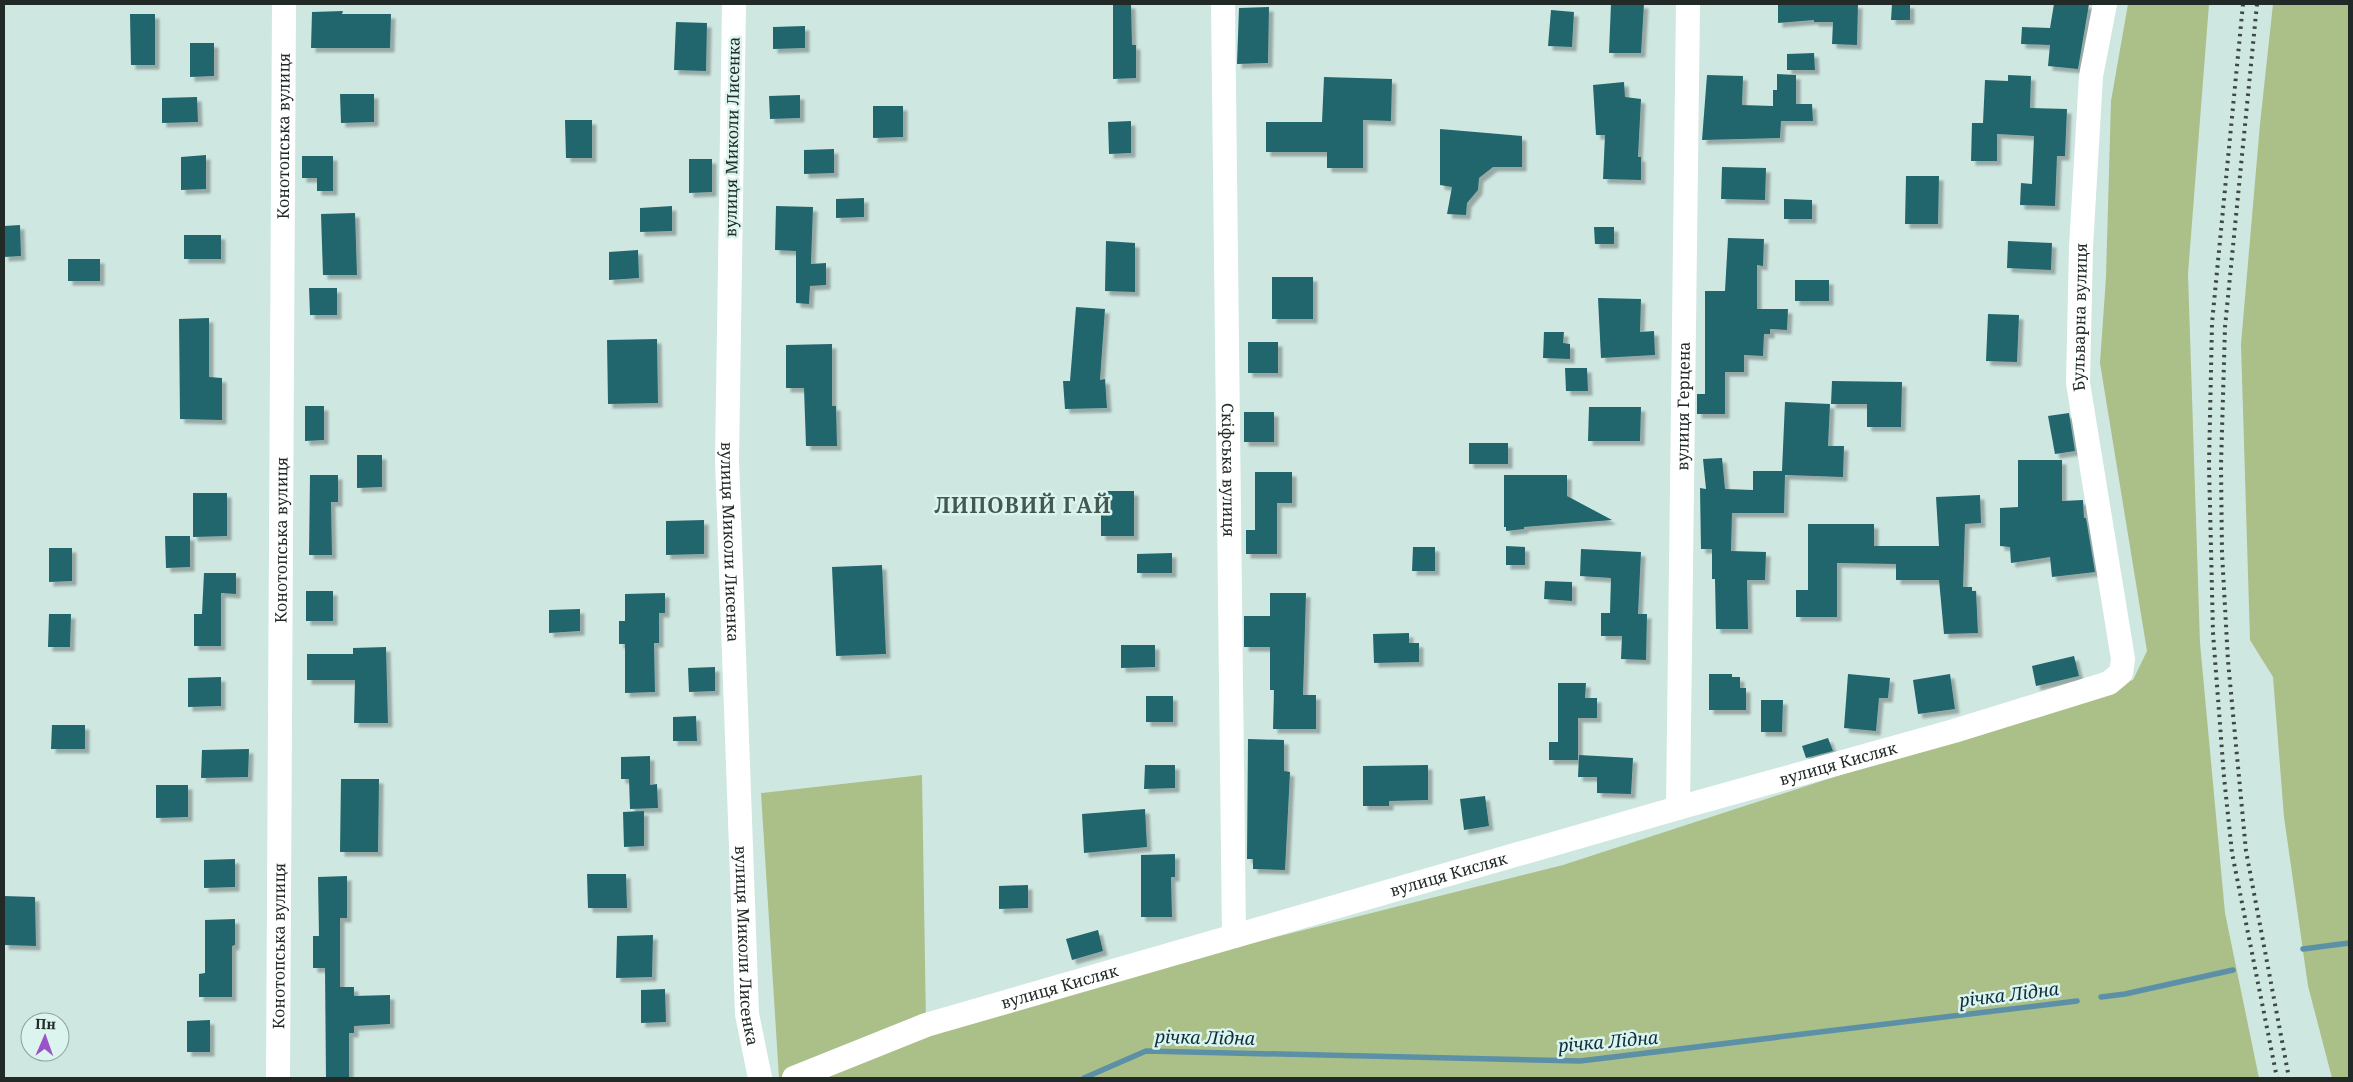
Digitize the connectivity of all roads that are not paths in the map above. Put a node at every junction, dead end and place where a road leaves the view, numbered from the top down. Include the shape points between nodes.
1 (284, 4) edge
2 (734, 4) edge
3 (1224, 4) edge
4 (1688, 4) edge
5 (2104, 4) edge
6 (2109, 683) joint
7 (1678, 808) junction
8 (1234, 936) junction
9 (278, 1078) edge
10 (760, 1078) edge
11 (794, 1078) edge

1 - 9 street, Конотопська вулиця
2 - 10 street, вулиця Миколи Лисенка via 727,460 747,1014
3 - 8 street, Скіфська вулиця
4 - 7 street, вулиця Герцена
5 - 6 street, Бульварна вулиця via 2091,76 2081,247 2078,383 2123,659 2121,673
6 - 7 street, вулиця Кисляк via 1954,731
7 - 8 street, вулиця Кисляк
8 - 11 street, вулиця Кисляк via 926,1025

